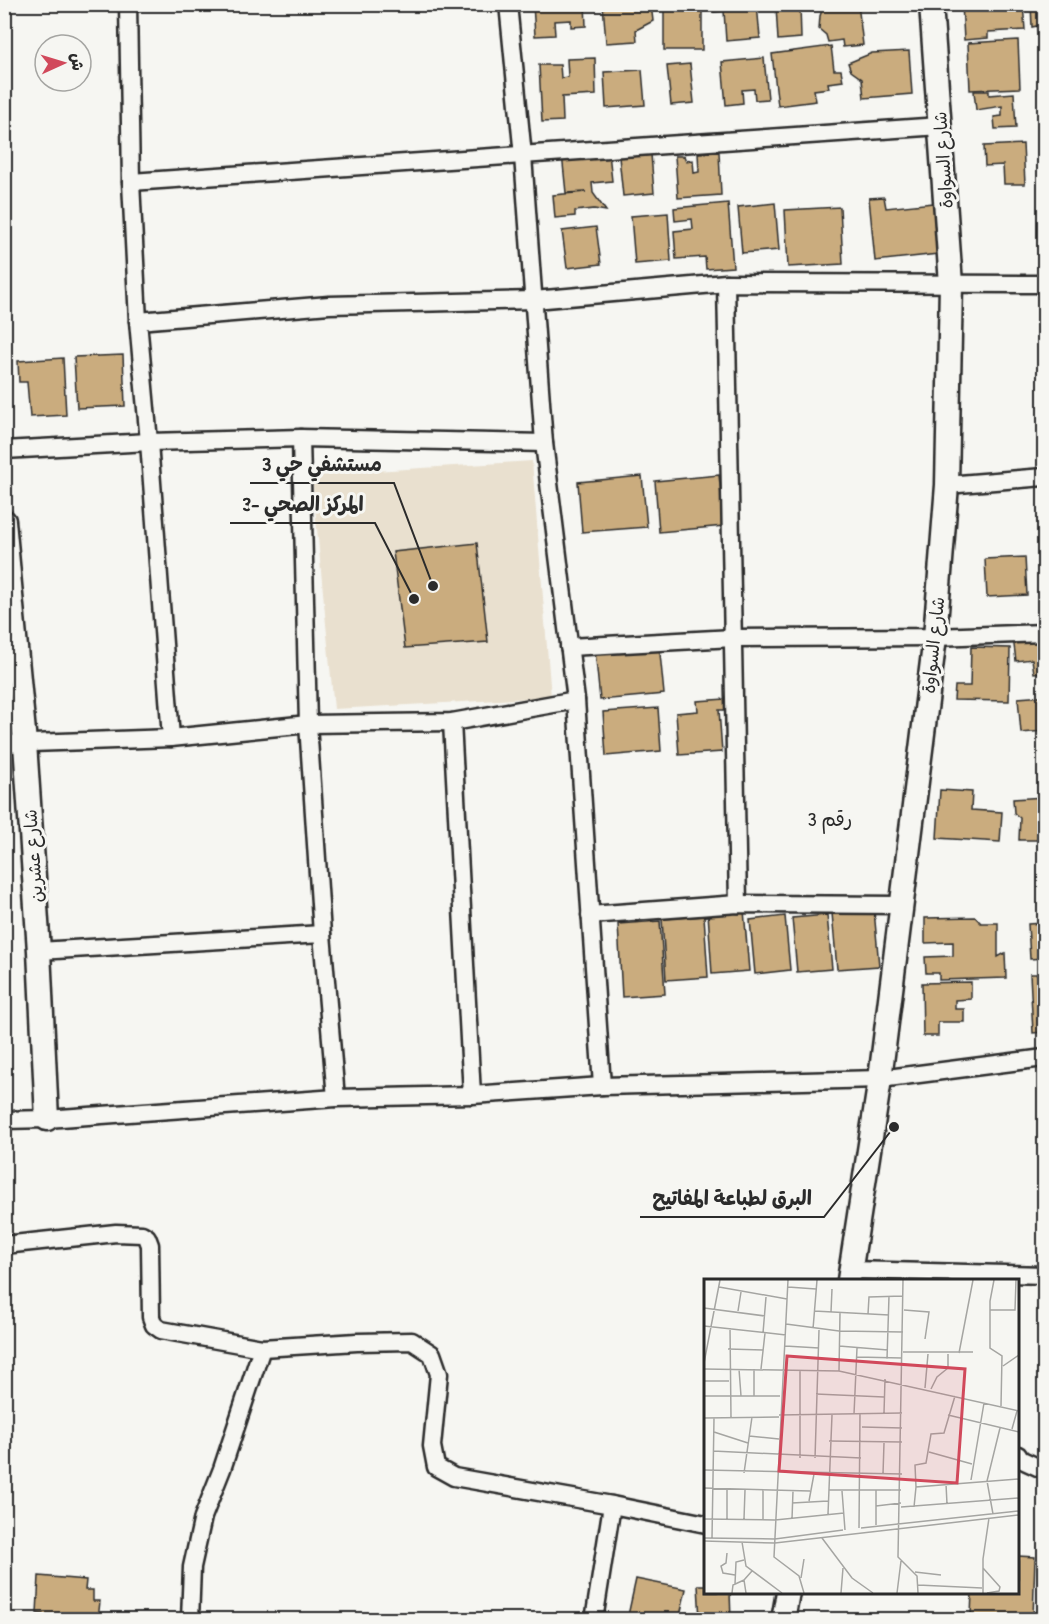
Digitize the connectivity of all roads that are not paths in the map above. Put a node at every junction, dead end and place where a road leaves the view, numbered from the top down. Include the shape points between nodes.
1 (128, 4) edge
2 (508, 4) edge
3 (931, 4) edge
4 (940, 126) junction
5 (523, 156) junction
6 (131, 182) junction
7 (726, 283) junction
8 (951, 284) junction
9 (1044, 284) edge
10 (534, 300) junction
11 (138, 321) junction
12 (301, 438) junction
13 (149, 442) junction
14 (544, 442) junction
15 (4, 450) edge
16 (1044, 477) edge
17 (947, 485) junction
18 (4, 521) edge
19 (1044, 633) edge
20 (935, 637) junction
21 (733, 638) junction
22 (569, 647) junction
23 (576, 700) junction
24 (452, 722) junction
25 (308, 724) junction
26 (171, 738) junction
27 (15, 744) edge
28 (738, 904) junction
29 (901, 905) junction
30 (590, 915) junction
31 (322, 934) junction
32 (39, 951) junction
33 (1044, 1058) edge
34 (880, 1079) junction
35 (602, 1086) junction
36 (472, 1095) junction
37 (336, 1098) junction
38 (47, 1119) junction
39 (4, 1120) edge
40 (4, 1245) edge
41 (1044, 1275) edge
42 (850, 1276) edge
43 (262, 1348) junction
44 (1019, 1458) edge
45 (1044, 1470) edge
46 (612, 1505) junction
47 (704, 1524) edge
48 (788, 1594) edge
49 (190, 1620) edge
50 (594, 1620) edge
51 (783, 1620) edge

1 - 6 street
2 - 5 street
3 - 4 street, شارع السواوة
4 - 5 street
4 - 8 street, شارع السواوة
5 - 6 street
5 - 10 street
6 - 11 street
7 - 8 street
7 - 10 street
7 - 21 street
8 - 9 street
8 - 17 street, شارع السواوة
10 - 11 street via 329,305
10 - 14 street
11 - 13 street
12 - 13 street
12 - 14 street
12 - 25 street
13 - 15 street
13 - 26 street
14 - 22 street
16 - 17 street
17 - 20 street, شارع السواوة
18 - 27 street, شارع عشرين
19 - 20 street
20 - 21 street
20 - 29 street, شارع السواوة
21 - 22 street
21 - 28 street
22 - 23 street
23 - 24 street
23 - 30 street
24 - 25 street
24 - 36 street
25 - 26 street
25 - 31 street
26 - 27 street
27 - 32 street, شارع عشرين
28 - 29 street
28 - 30 street
29 - 34 street, شارع السواوة
30 - 35 street
31 - 32 street
31 - 37 street
32 - 38 street, شارع عشرين
33 - 34 street
34 - 35 street
34 - 42 street, شارع السواوة
35 - 36 street
36 - 37 street
37 - 38 street
38 - 39 street
40 - 43 street via 116,1233 142,1234 150,1245 154,1325 161,1330
41 - 42 street
43 - 46 street via 412,1341 432,1354 439,1374 432,1446 436,1467 454,1477
43 - 49 street via 203,1517 192,1567
44 - 45 street
46 - 47 street
46 - 50 street
48 - 51 street

